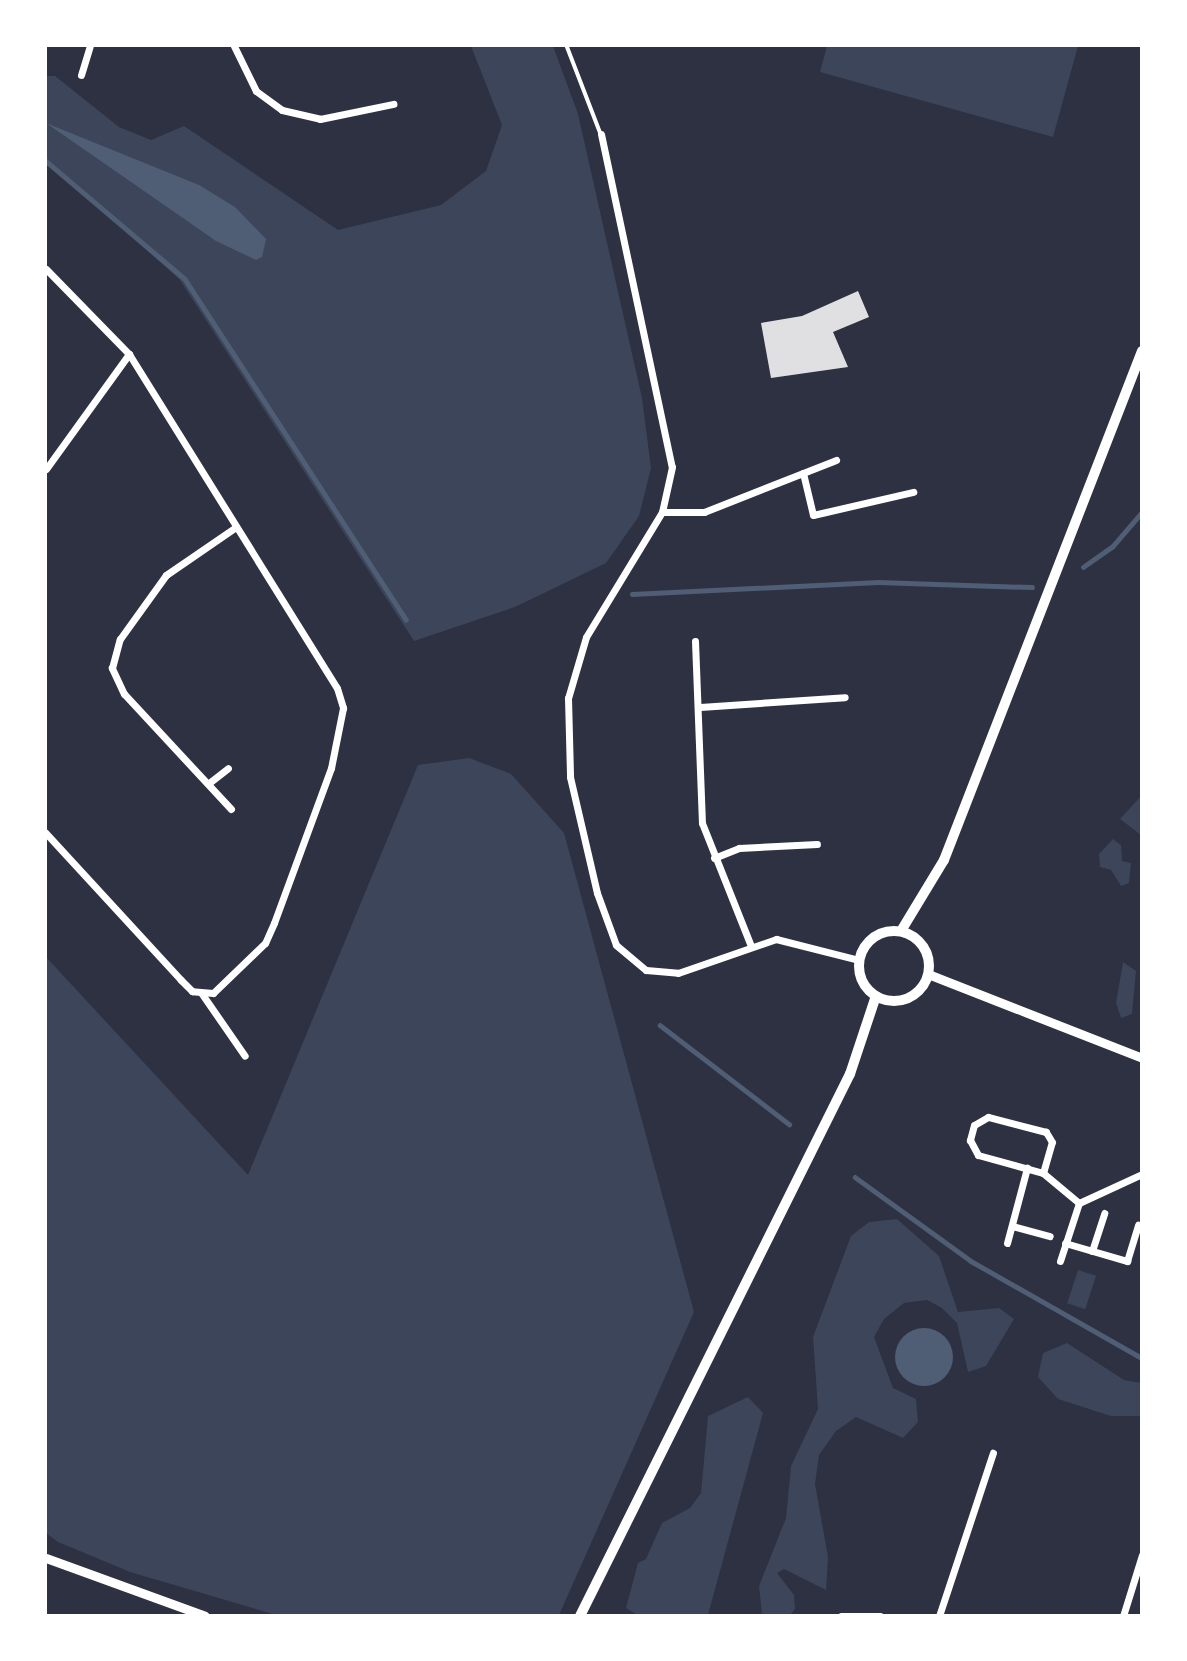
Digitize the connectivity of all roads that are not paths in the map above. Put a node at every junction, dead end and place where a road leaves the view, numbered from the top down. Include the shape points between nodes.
1 (90, 46) edge
2 (234, 46) edge
3 (567, 46) edge
4 (81, 75) dead end
5 (393, 104) dead end
6 (601, 134) joint
7 (46, 269) edge
8 (1142, 351) edge
9 (129, 354) junction
10 (836, 460) dead end
11 (46, 470) edge
12 (803, 473) junction
13 (913, 492) dead end
14 (662, 512) junction
15 (236, 527) junction
16 (695, 641) dead end
17 (845, 697) dead end
18 (699, 707) junction
19 (228, 768) dead end
20 (209, 783) junction
21 (230, 809) dead end
22 (46, 833) edge
23 (817, 844) dead end
24 (714, 858) junction
25 (901, 931) junction
26 (751, 946) junction
27 (859, 960) junction
28 (928, 974) junction
29 (202, 994) junction
30 (876, 996) junction
31 (245, 1056) dead end
32 (1142, 1058) edge
33 (1027, 1168) junction
34 (1043, 1172) junction
35 (1142, 1174) edge
36 (1079, 1203) junction
37 (1104, 1213) dead end
38 (1138, 1225) dead end
39 (1012, 1226) junction
40 (1050, 1236) dead end
41 (1007, 1243) dead end
42 (1065, 1243) junction
43 (1091, 1251) junction
44 (1060, 1261) dead end
45 (993, 1453) dead end
46 (1142, 1555) edge
47 (46, 1558) edge
48 (199, 1615) edge
49 (580, 1615) edge
50 (841, 1615) edge
51 (880, 1615) edge
52 (939, 1615) edge
53 (1123, 1615) edge

1 - 4 street
2 - 5 street via 256,91 282,110 320,119
3 - 6 lane
6 - 14 street via 664,404 672,467
7 - 9 street
8 - 25 main road via 944,860
9 - 11 street
9 - 15 street
10 - 12 street
12 - 13 street via 813,515
12 - 14 street via 704,512
14 - 26 street via 586,637 573,676 567,749 580,829 605,919 627,958 646,970 678,973
15 - 20 street via 166,575 120,639 112,667 124,694
15 - 29 street via 337,688 343,733 265,943 222,986
16 - 18 street
17 - 18 street
18 - 24 street via 702,823
19 - 20 street
20 - 21 street
22 - 29 street via 181,980
23 - 24 street via 739,848
24 - 26 street
25 - 27 main road via 870,940
25 - 28 main road via 920,942
26 - 27 street via 794,940
27 - 30 main road via 862,981
28 - 30 main road via 908,998
28 - 32 street
29 - 31 street
30 - 49 main road via 850,1074
33 - 34 street
33 - 34 street via 978,1155 970,1140 974,1125 988,1117 1046,1132 1052,1142
33 - 39 street
34 - 36 street
35 - 36 street
36 - 42 street
37 - 43 street
38 - 43 street via 1127,1261
39 - 40 street
39 - 41 street
42 - 43 street
42 - 44 street
45 - 52 street
46 - 53 street
47 - 48 street
50 - 51 street

